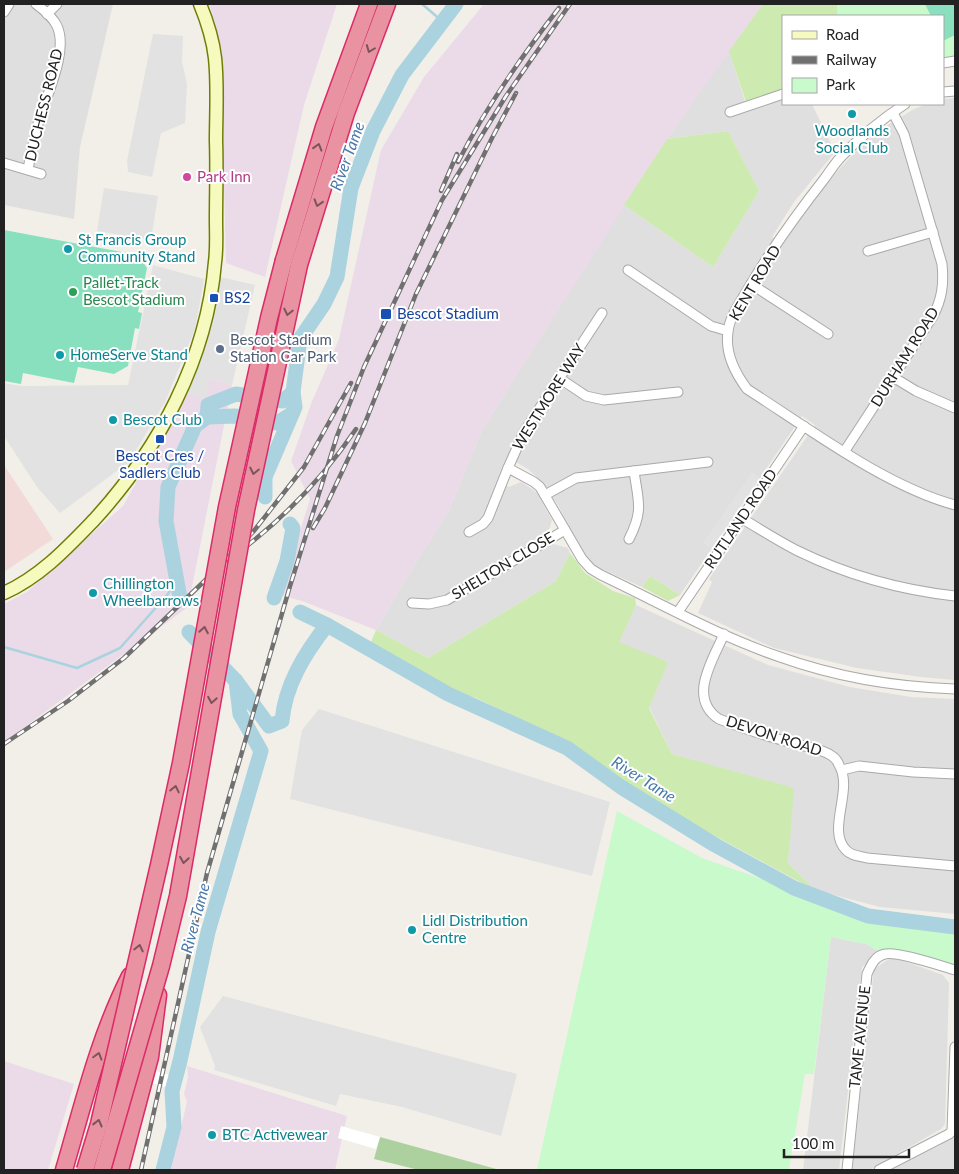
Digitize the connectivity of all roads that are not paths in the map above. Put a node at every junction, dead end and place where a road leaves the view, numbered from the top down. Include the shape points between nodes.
1 (9, 4) edge
2 (36, 4) edge
3 (57, 4) edge
4 (200, 4) edge
5 (369, 4) edge
6 (387, 4) edge
7 (4, 12) edge
8 (48, 14) junction
9 (782, 94) edge
10 (905, 105) edge
11 (730, 112) dead end
12 (893, 113) junction
13 (4, 162) edge
14 (28, 169) junction
15 (41, 174) dead end
16 (933, 232) junction
17 (868, 251) dead end
18 (292, 262) junction
19 (628, 270) dead end
20 (751, 284) junction
21 (602, 313) dead end
22 (728, 331) junction
23 (828, 334) dead end
24 (893, 377) junction
25 (559, 378) junction
26 (678, 392) dead end
27 (955, 408) edge
28 (804, 426) junction
29 (844, 452) junction
30 (708, 462) dead end
31 (508, 468) junction
32 (634, 471) junction
33 (545, 495) junction
34 (955, 504) edge
35 (741, 518) junction
36 (565, 530) junction
37 (469, 532) dead end
38 (629, 539) dead end
39 (4, 593) edge
40 (955, 596) edge
41 (412, 603) dead end
42 (678, 612) junction
43 (724, 634) junction
44 (955, 689) edge
45 (842, 770) junction
46 (955, 774) edge
47 (955, 866) edge
48 (161, 966) junction
49 (134, 969) junction
50 (955, 970) edge
51 (955, 1047) edge
52 (64, 1170) edge
53 (85, 1170) edge
54 (102, 1170) edge
55 (120, 1170) edge
56 (847, 1170) edge
57 (879, 1170) edge

1 - 7 street
2 - 8 street, DUCHESS ROAD
3 - 8 street
4 - 39 street via 215,58 217,162 215,262 202,331 173,407 135,469 106,507 72,543 22,585
18 -> 5 highway via 324,127
6 -> 18 highway
8 - 14 street, DUCHESS ROAD via 58,27 61,42
9 - 11 street
10 - 12 street, KENT ROAD
12 - 16 street, DURHAM ROAD via 904,134
12 - 20 street, KENT ROAD via 839,159 801,208
13 - 14 street
14 - 15 street
16 - 17 street
16 - 24 street, DURHAM ROAD via 942,264 942,293 933,316
18 -> 48 highway, bridge via 178,896
49 -> 18 highway, bridge via 181,762 229,498 269,318
19 - 22 street via 711,326
20 - 22 street, KENT ROAD via 732,317
20 - 23 street
21 - 25 street, WESTMORE WAY
22 - 28 street, KENT ROAD via 733,365 746,389
24 - 27 street
24 - 29 street, DURHAM ROAD
25 - 26 street via 592,398 604,400
25 - 31 street, WESTMORE WAY via 524,432
28 - 29 street, KENT ROAD
28 - 35 street, RUTLAND ROAD
29 - 34 street, KENT ROAD via 903,484
30 - 32 street
31 - 33 street via 534,482
31 - 37 street, WESTMORE WAY via 488,518
32 - 33 street via 576,478
32 - 38 street via 640,511
33 - 36 street
35 - 40 street via 796,550 834,566 884,583
35 - 42 street, RUTLAND ROAD
36 - 41 street, SHELTON CLOSE via 447,600
36 - 42 street via 591,569
42 - 43 street
43 - 44 street via 815,668 892,683
43 - 45 street, DEVON ROAD via 703,686 704,702 710,711 726,721 832,755
45 - 46 street via 859,766
45 - 47 street via 844,792 839,838 846,851 867,858
48 - 54 highway, bridge
48 - 55 highway, bridge via 150,1057
52 -> 49 highway via 101,1046 116,1004
53 -> 49 highway, bridge
50 - 56 street, TAME AVENUE via 892,954 881,956 870,966
51 - 57 street via 952,1131

